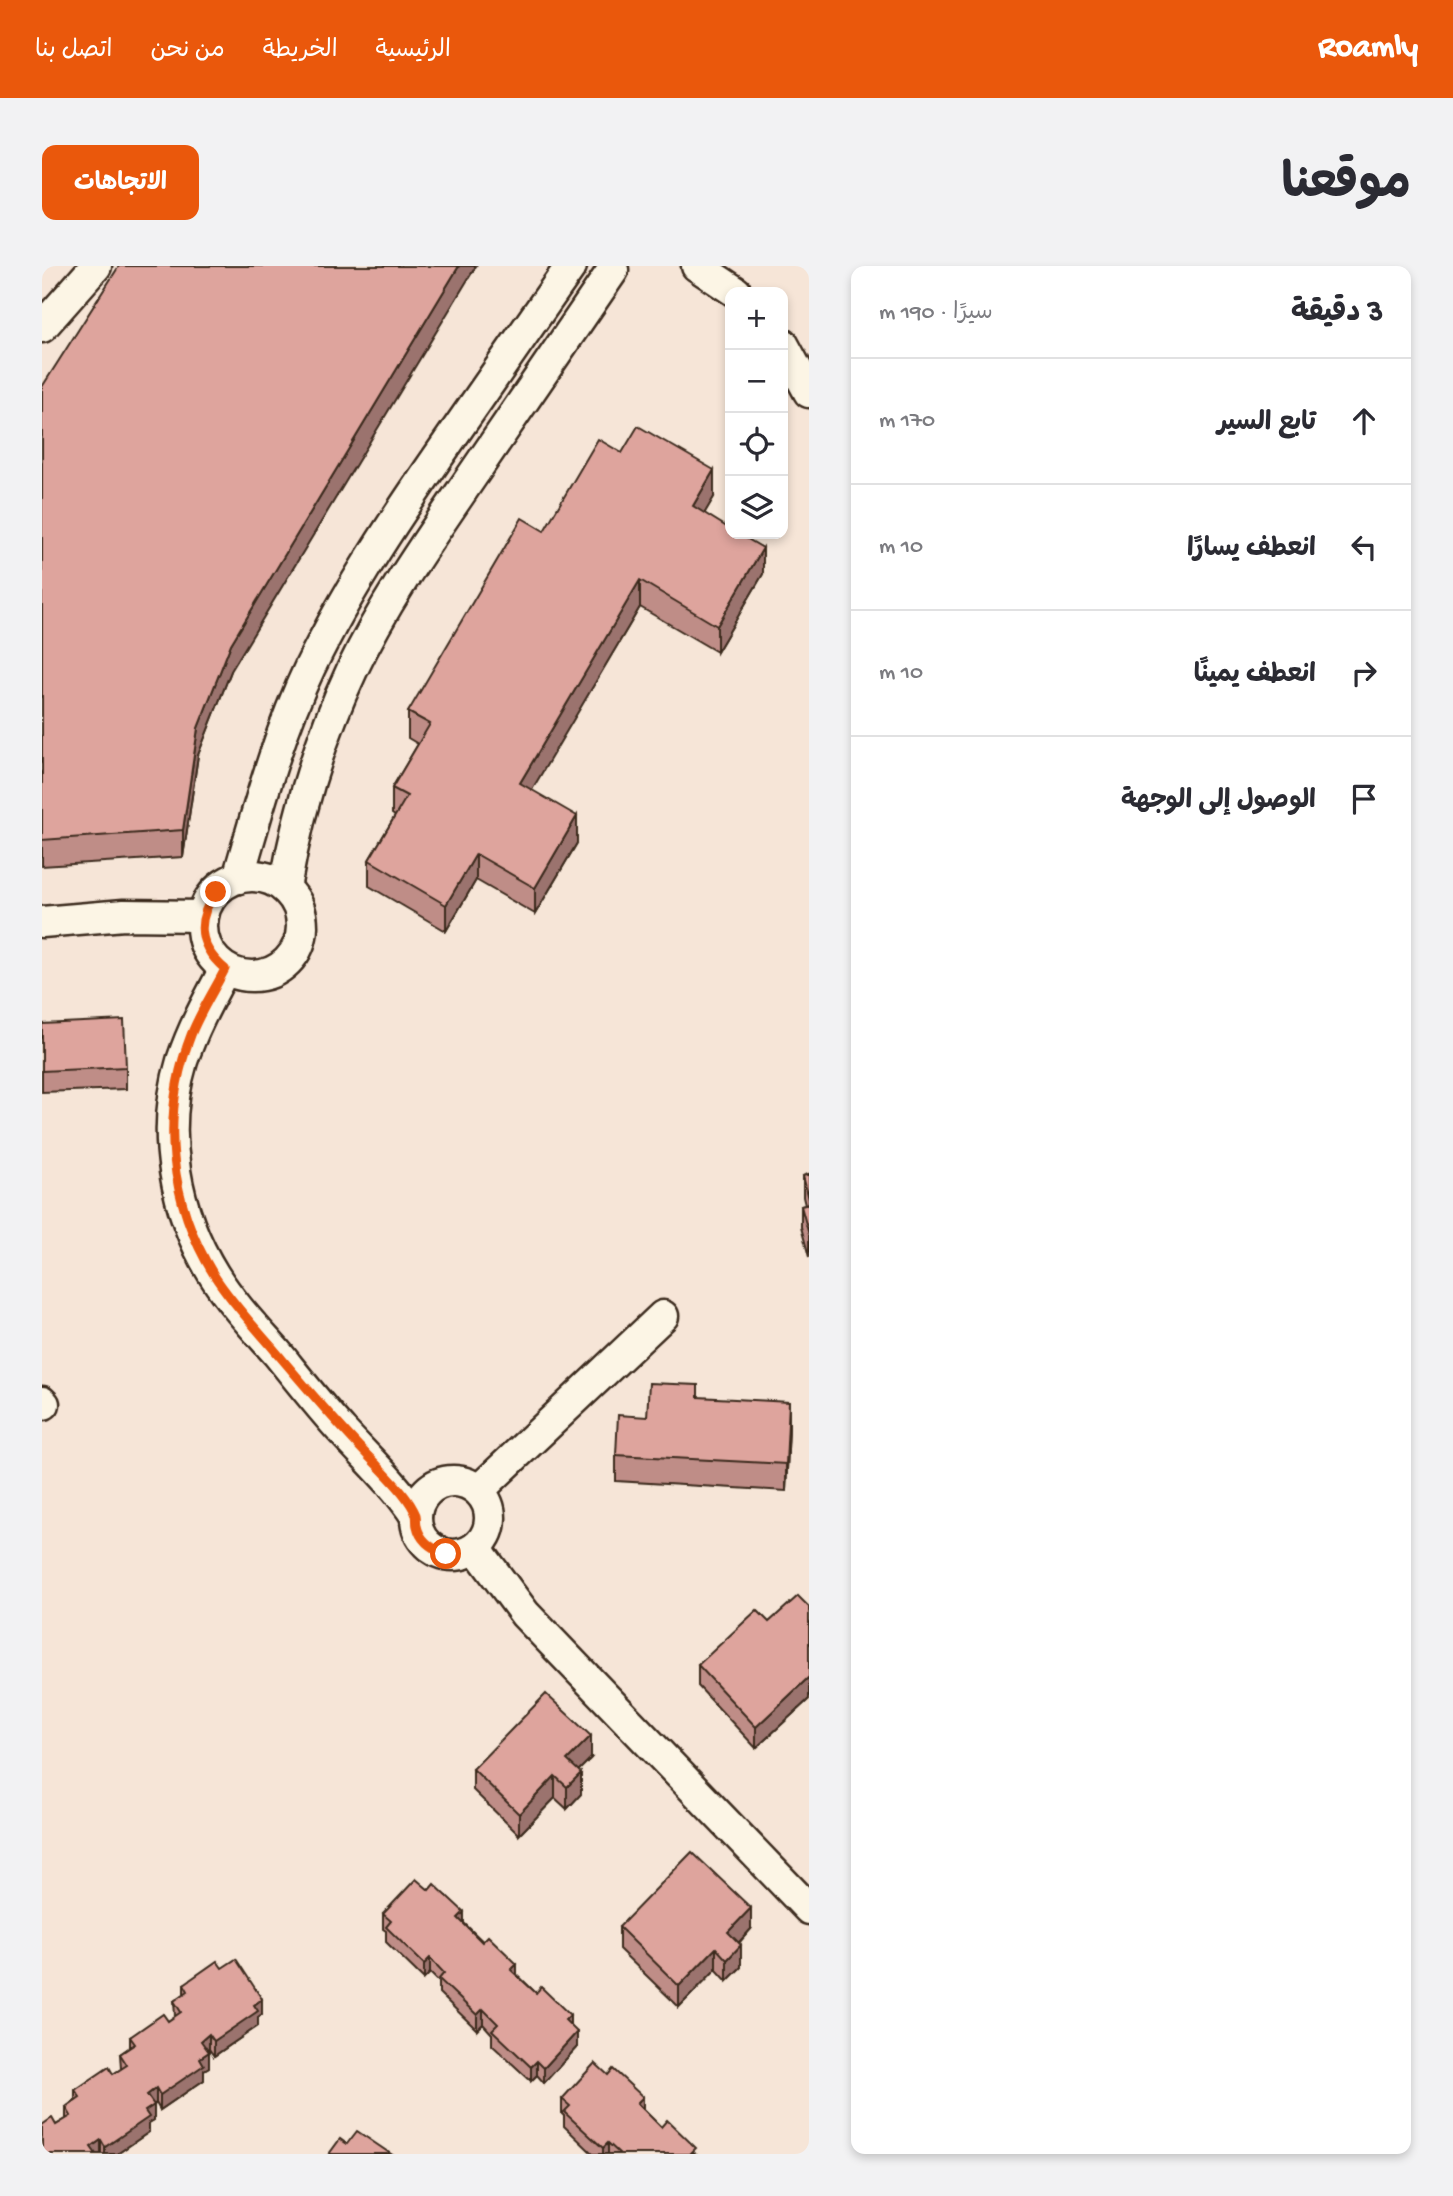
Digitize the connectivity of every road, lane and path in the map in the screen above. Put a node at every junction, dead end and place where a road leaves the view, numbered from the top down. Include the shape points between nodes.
1 (96, 266) edge
2 (571, 266) edge
3 (697, 266) edge
4 (617, 267) edge
5 (728, 287) edge
6 (42, 327) edge
7 (786, 350) edge
8 (809, 392) edge
9 (239, 878) junction
10 (285, 888) junction
11 (203, 916) junction
12 (42, 922) edge
13 (225, 969) junction
14 (663, 1316) dead end
15 (376, 1464) junction
16 (435, 1485) junction
17 (479, 1490) junction
18 (416, 1516) junction
19 (476, 1548) junction
20 (809, 1909) edge

1 - 6 street
2 - 9 street via 399,513 336,615 286,724
3 - 5 street
4 - 10 street via 421,550 373,629 317,756
7 - 8 street
9 - 10 street via 263,877
9 - 11 street via 216,892
10 - 13 street via 303,920 300,945 293,956 261,976
11 - 12 street via 124,915
11 - 13 street via 208,952
13 - 15 street via 192,1033 175,1094 173,1158 187,1220 210,1268 234,1303
14 - 17 street
15 - 16 street
15 - 18 street
16 - 17 street via 453,1480
16 - 18 street via 422,1498
17 - 19 street via 491,1519
18 - 19 street via 421,1536 436,1550 456,1555
19 - 20 street via 525,1614

